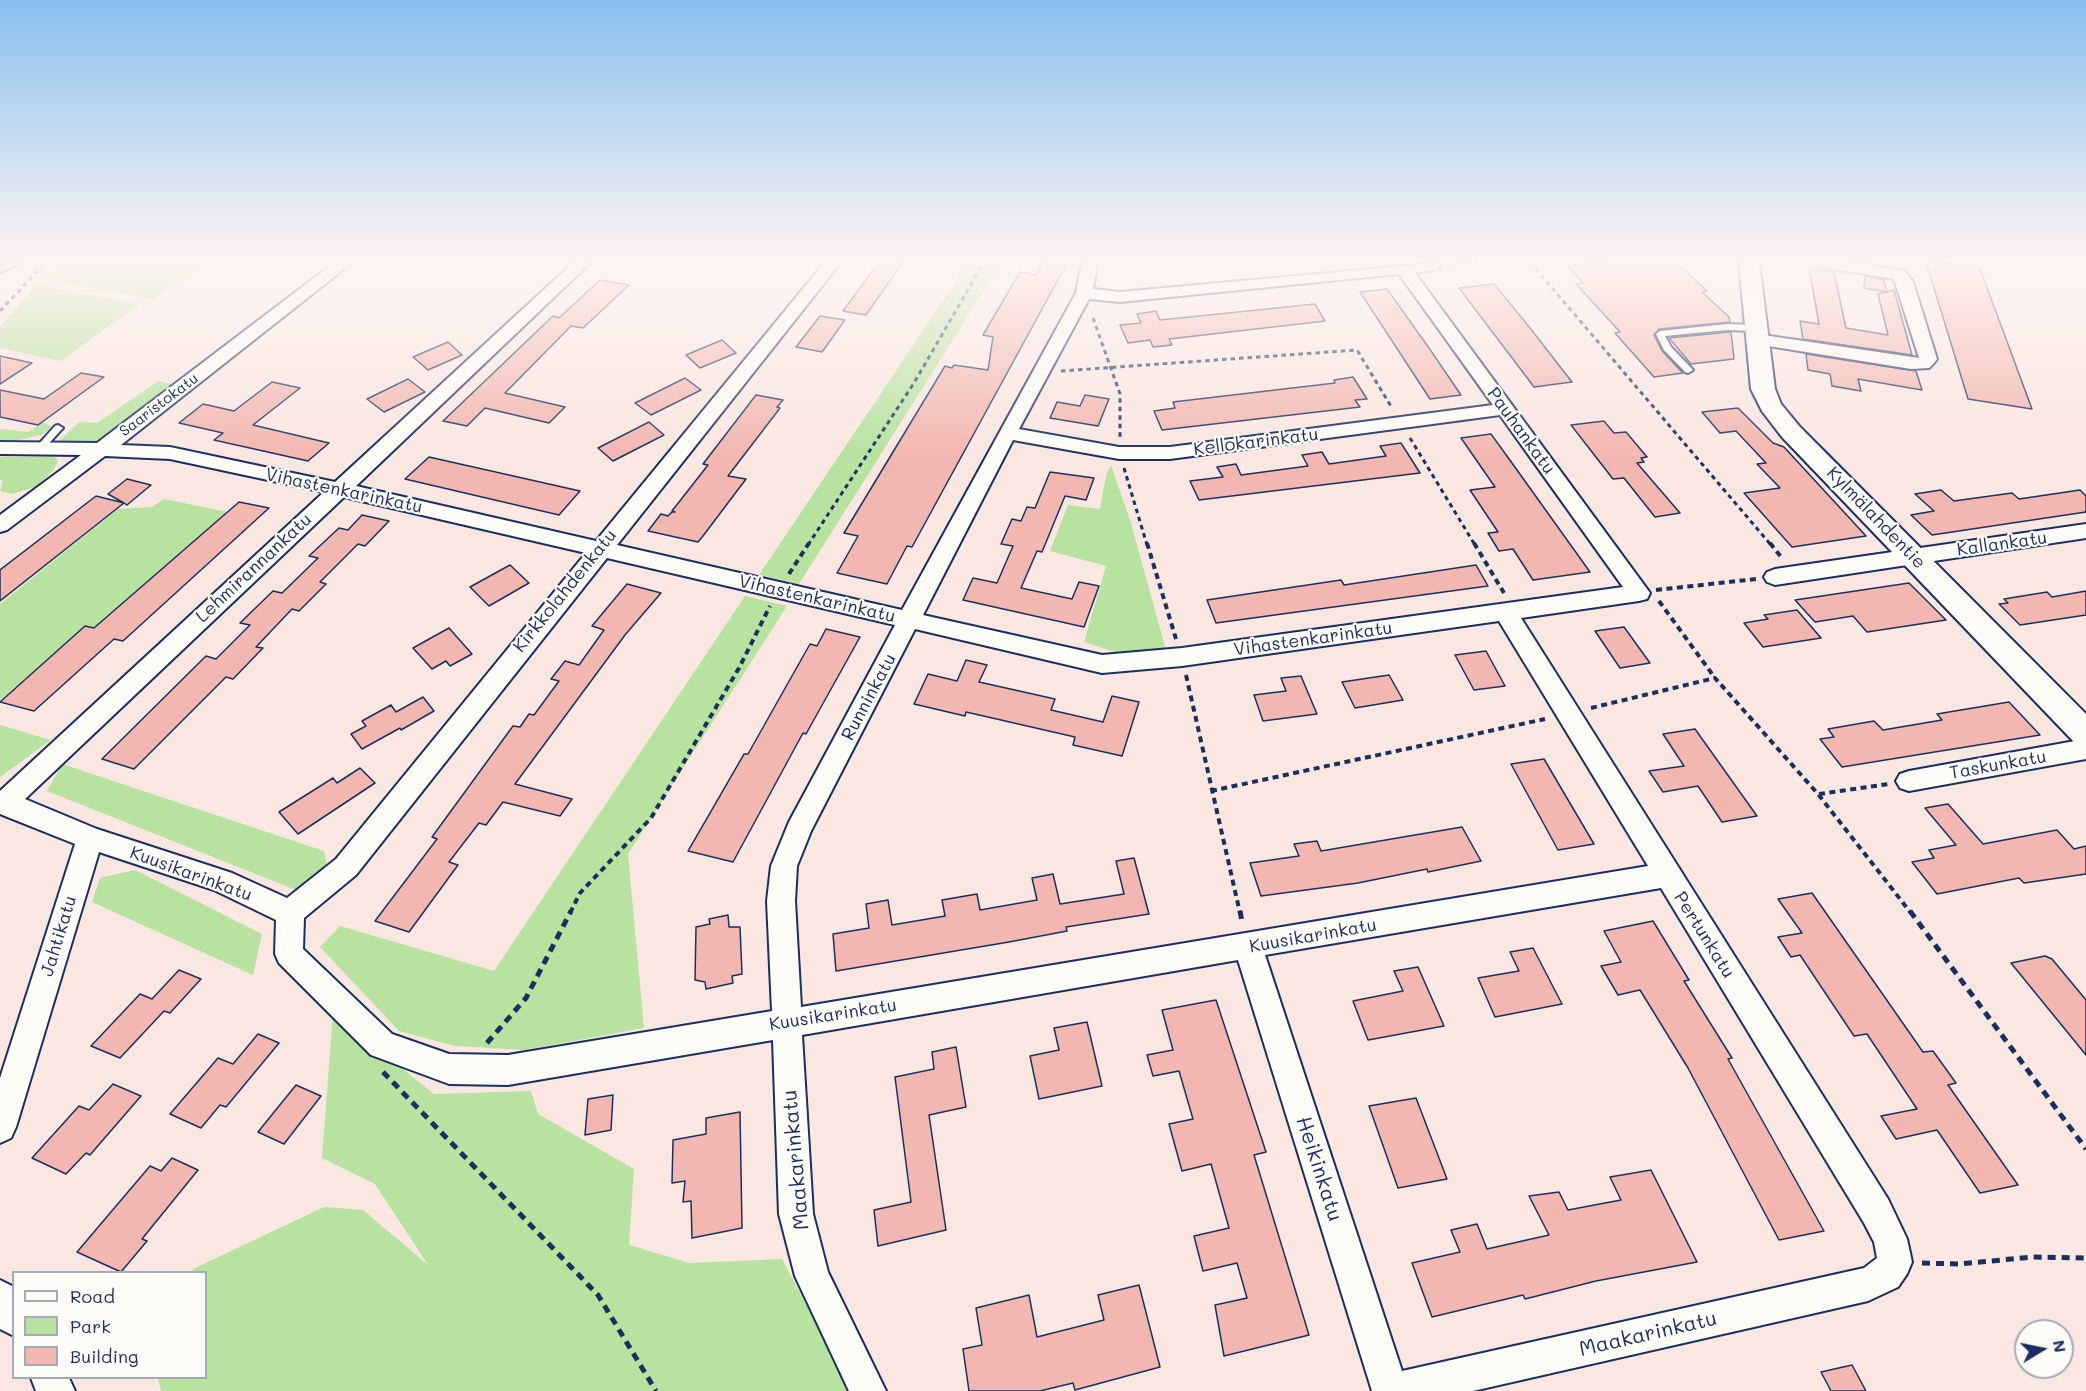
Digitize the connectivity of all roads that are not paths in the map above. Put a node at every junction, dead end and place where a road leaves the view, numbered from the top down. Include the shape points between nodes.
1 (260, 327) edge
2 (512, 327) edge
3 (780, 327) edge
4 (1065, 327) edge
5 (1446, 327) edge
6 (1754, 327) edge
7 (1918, 327) edge
8 (1755, 334) junction
9 (1688, 370) dead end
10 (1505, 409) junction
11 (58, 428) dead end
12 (1006, 433) junction
13 (40, 447) junction
14 (0, 448) edge
15 (98, 452) junction
16 (339, 489) junction
17 (0, 525) edge
18 (2086, 531) edge
19 (600, 549) junction
20 (1912, 556) junction
21 (1785, 575) road end
22 (1645, 592) joint
23 (1505, 611) junction
24 (909, 620) junction
25 (2086, 734) edge
26 (2086, 749) edge
27 (1909, 781) road end
28 (3, 803) edge
29 (90, 838) junction
30 (1667, 875) junction
31 (290, 913) junction
32 (1248, 947) junction
33 (786, 1023) junction
34 (0, 1127) edge
35 (1895, 1262) joint
36 (0, 1297) edge
37 (12, 1316) edge
38 (868, 1391) edge
39 (1392, 1391) edge

1 - 15 street, Saaristokatu
2 - 16 street, Lehmirannankatu
3 - 19 street, Kirkkolahdenkatu
4 - 12 street, Runninkatu
5 - 10 street, Pauhankatu
6 - 8 street, Kylmälahdentie
7 - 8 street via 1928,359 1923,364
8 - 9 lane via 1727,327 1660,334 1660,339
8 - 20 street, Kylmälahdentie via 1763,389 1770,406
10 - 12 street, Kellokarinkatu via 1170,453 1119,453
10 - 22 street, Pauhankatu
11 - 13 lane
12 - 24 street, Runninkatu
13 - 14 street, Vihastenkarinkatu
13 - 15 street, Vihastenkarinkatu
15 - 16 street, Vihastenkarinkatu via 170,453
15 - 17 street, Saaristokatu
16 - 19 street, Vihastenkarinkatu
16 - 28 street, Lehmirannankatu
18 - 20 street, Kallankatu
19 - 24 street, Vihastenkarinkatu
19 - 31 street, Kirkkolahdenkatu via 346,867
20 - 21 street, Kallankatu
20 - 25 street, Kylmälahdentie
22 - 23 street, Vihastenkarinkatu
23 - 24 street, Vihastenkarinkatu via 1182,657 1102,664
23 - 30 street, Pertunkatu
24 - 33 street, Runninkatu via 798,830 784,866 781,901
26 - 27 street, Taskunkatu
28 - 29 street
29 - 31 street, Kuusikarinkatu via 222,881
29 - 34 street, Jahtikatu
30 - 32 street, Kuusikarinkatu
30 - 35 street, Pertunkatu via 1876,1211 1890,1239
31 - 33 street, Kuusikarinkatu via 289,954 382,1045 449,1069 508,1070
32 - 33 street, Kuusikarinkatu
32 - 39 street, Heikinkatu
33 - 38 street, Maakarinkatu via 796,1214 812,1276
35 - 39 street, Maakarinkatu via 1886,1275 1868,1284
36 - 37 street

